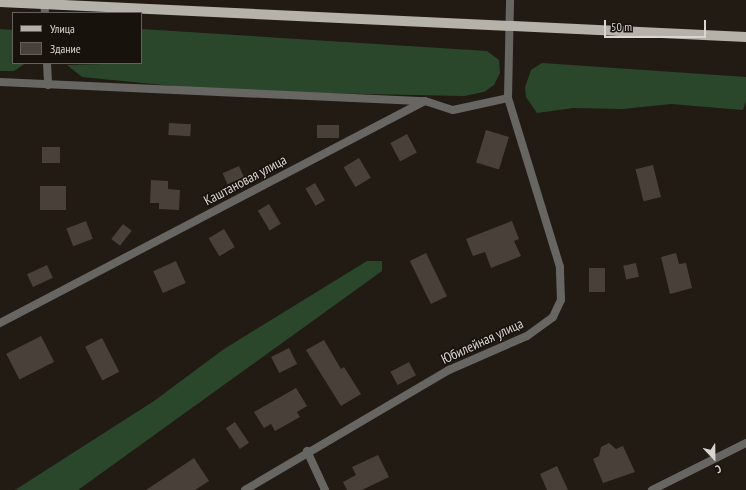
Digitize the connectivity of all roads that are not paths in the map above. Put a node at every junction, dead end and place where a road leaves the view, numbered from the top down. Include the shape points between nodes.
1 (510, 0) edge
2 (0, 2) edge
3 (45, 8) edge
4 (508, 26) junction
5 (746, 37) edge
6 (47, 64) edge
7 (0, 82) edge
8 (48, 84) junction
9 (508, 98) junction
10 (425, 101) junction
11 (0, 322) edge
12 (746, 443) edge
13 (307, 451) junction
14 (245, 490) edge
15 (325, 490) edge
16 (652, 490) edge

1 - 4 street, Юбилейная улица
2 - 3 main road
3 - 4 main road
4 - 5 main road
4 - 9 street, Юбилейная улица
6 - 8 street
7 - 8 street
8 - 10 street
9 - 10 street via 453,110
9 - 13 street, Юбилейная улица via 560,267 561,300 553,317 527,336 449,370
10 - 11 street, Каштановая улица
12 - 16 street
13 - 14 street, Юбилейная улица
13 - 15 street

